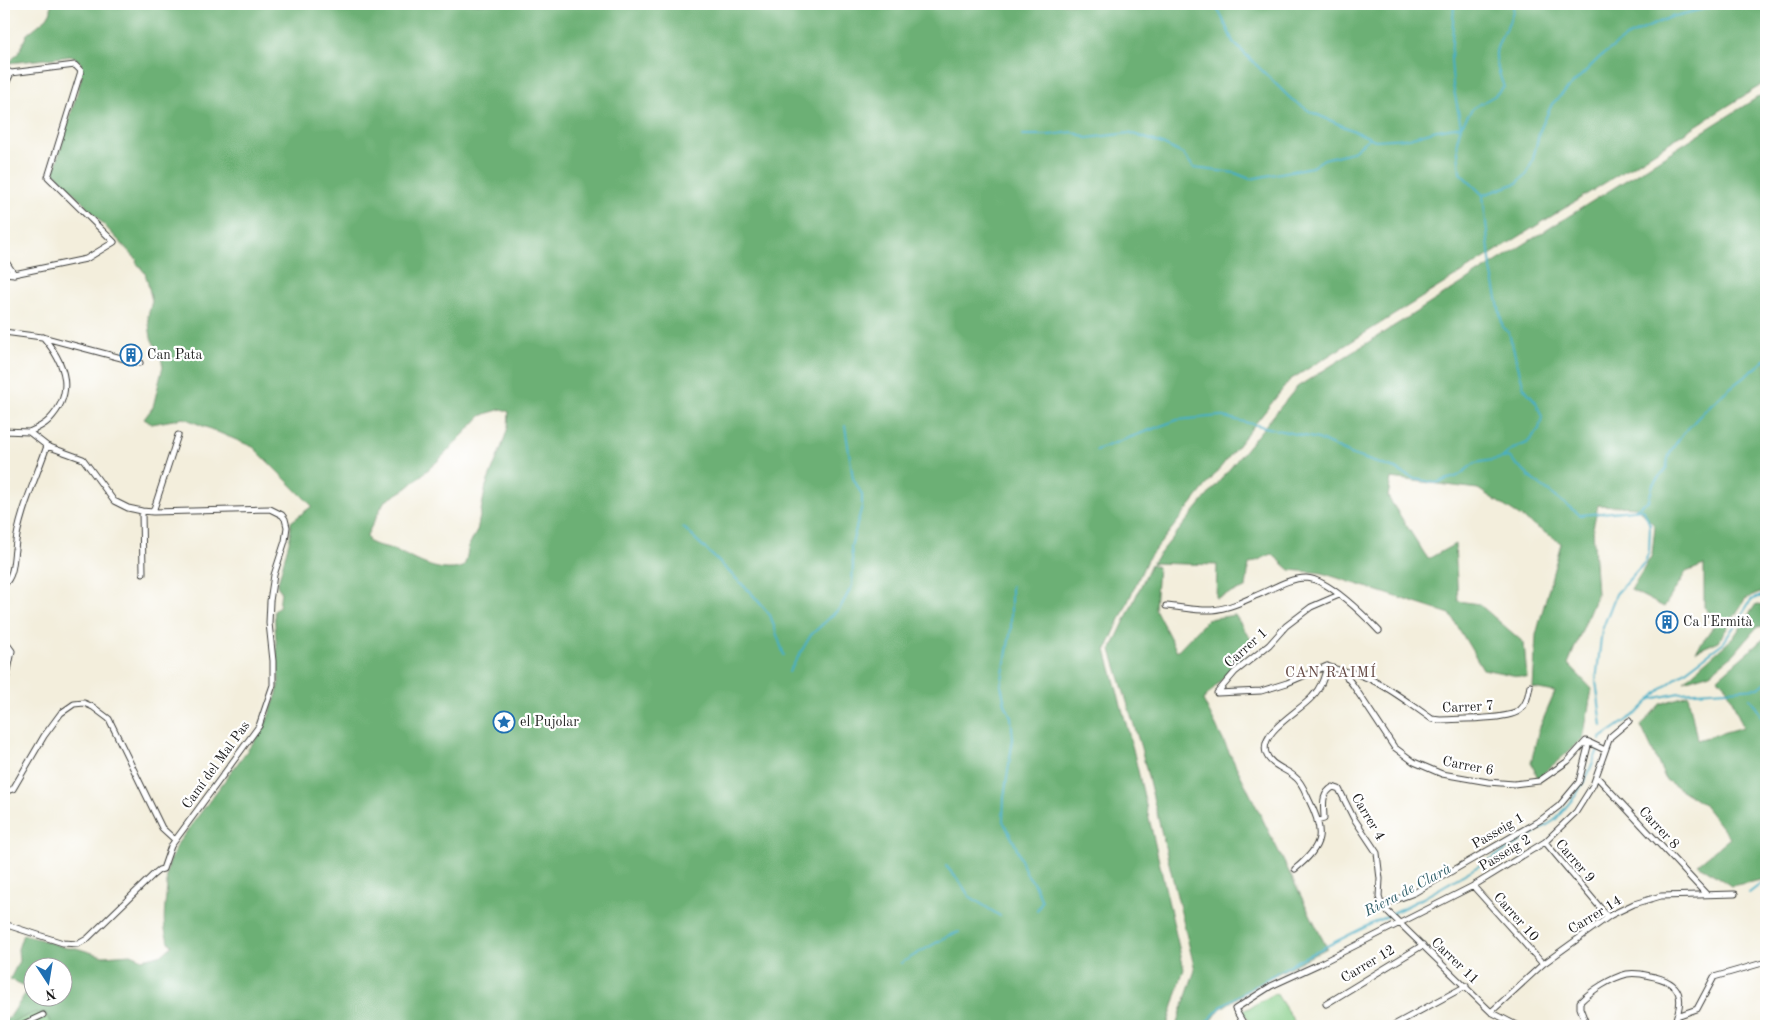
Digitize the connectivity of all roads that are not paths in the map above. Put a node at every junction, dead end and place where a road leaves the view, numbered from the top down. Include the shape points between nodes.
1 (4, 69) edge
2 (11, 73) junction
3 (4, 88) edge
4 (4, 259) edge
5 (4, 273) edge
6 (14, 274) junction
7 (4, 332) edge
8 (42, 336) junction
9 (140, 363) dead end
10 (4, 431) edge
11 (29, 432) junction
12 (178, 435) dead end
13 (47, 446) junction
14 (142, 512) junction
15 (153, 512) junction
16 (143, 573) dead end
17 (4, 585) edge
18 (1339, 594) junction
19 (1166, 606) dead end
20 (1379, 630) dead end
21 (4, 640) edge
22 (1327, 666) junction
23 (1342, 672) junction
24 (1530, 686) dead end
25 (4, 690) edge
26 (1629, 722) dead end
27 (1589, 742) junction
28 (1605, 750) junction
29 (1596, 776) junction
30 (4, 792) edge
31 (1318, 821) junction
32 (175, 840) junction
33 (1545, 842) junction
34 (1295, 869) dead end
35 (1473, 886) junction
36 (1706, 894) junction
37 (1735, 894) dead end
38 (1382, 905) junction
39 (1608, 917) junction
40 (1400, 923) junction
41 (4, 924) edge
42 (1423, 945) junction
43 (1766, 962) edge
44 (1543, 964) junction
45 (1466, 986) junction
46 (1326, 1004) dead end
47 (1491, 1012) junction
48 (43, 1015) dead end
49 (1677, 1016) junction
50 (19, 1026) edge
51 (1245, 1026) edge
52 (1392, 1026) edge
53 (1518, 1026) edge
54 (1587, 1026) edge
55 (1673, 1026) edge

1 - 2 street
2 - 3 street
2 - 6 street via 75,65 81,71 48,177 114,242 86,258
4 - 6 street
5 - 6 street
7 - 8 street
8 - 9 street
8 - 11 street via 62,366 65,380 62,401 49,421
10 - 11 street
11 - 13 street, Camí del Mal Pas
12 - 15 street
13 - 14 street, Camí del Mal Pas via 83,459 114,501
13 - 17 street via 17,533 11,576
14 - 15 street, Camí del Mal Pas
14 - 16 street
15 - 32 street, Camí del Mal Pas via 264,508 282,515 286,523 270,601 269,630 274,674 265,713 259,726
18 - 19 street via 1306,578 1286,582 1235,604 1212,610
18 - 20 street
18 - 22 street, Carrer 1 via 1311,607 1286,626 1235,672 1217,693 1261,691
21 - 25 street via 12,651
22 - 23 street
22 - 31 street via 1321,686 1313,696 1271,732 1266,753 1272,762 1301,783
23 - 24 street, Carrer 7 via 1352,672 1389,688 1432,719 1440,720 1507,716 1519,712 1527,702
23 - 27 street, Carrer 6 via 1394,747 1414,762 1442,774 1514,784 1539,781 1568,761 1586,741
26 - 28 street, Passeig 2 via 1610,736
27 - 28 street
27 - 38 street, Passeig 1 via 1579,782 1560,806 1414,893
28 - 29 street, Passeig 2
29 - 33 street, Passeig 2 via 1576,812
29 - 36 street, Carrer 8
30 - 32 street via 14,789 61,713 74,704 84,703 109,719 162,828
31 - 34 street via 1320,836 1317,846 1309,858
31 - 38 street, Carrer 4 via 1324,819 1326,791 1333,786 1339,789 1377,853
32 - 41 street, Camí del Mal Pas via 163,869 78,944 63,943
33 - 35 street, Passeig 2
33 - 39 street, Carrer 9
35 - 40 street, Passeig 2
35 - 44 street, Carrer 10
36 - 37 street, Carrer 14
36 - 39 street, Carrer 14 via 1661,896 1634,904
38 - 40 street, Carrer 11
39 - 44 street, Carrer 14
40 - 42 street, Carrer 11
40 - 51 street, Passeig 2 via 1271,986 1235,1009
42 - 45 street, Carrer 11
42 - 46 street, Carrer 12
43 - 49 street via 1714,977 1697,1009
44 - 47 street, Carrer 14
45 - 47 street, Carrer 11
45 - 52 street
47 - 53 street, Carrer 11
48 - 50 street
49 - 54 street via 1680,998 1670,983 1656,977 1629,974 1597,988 1580,1002
49 - 55 street

